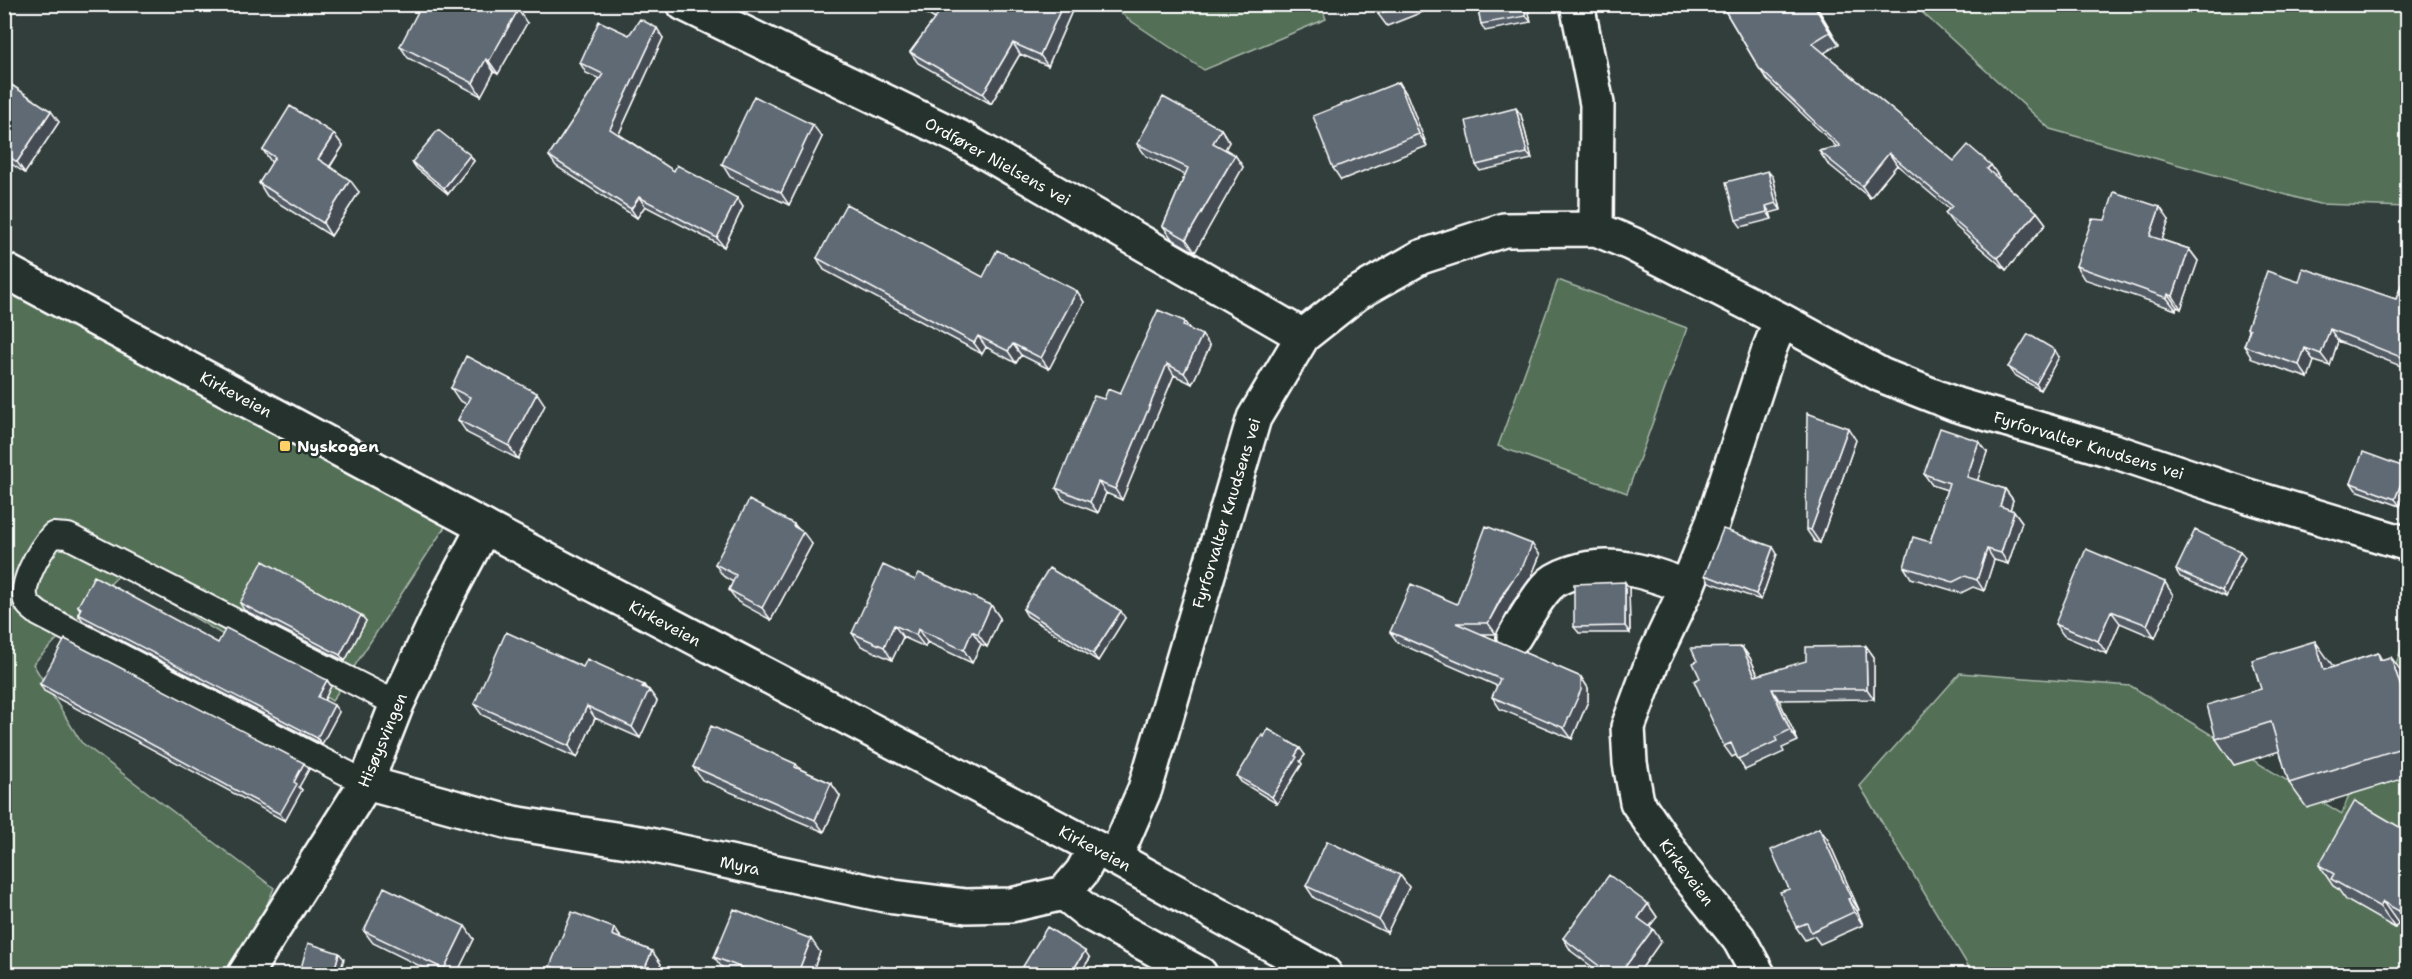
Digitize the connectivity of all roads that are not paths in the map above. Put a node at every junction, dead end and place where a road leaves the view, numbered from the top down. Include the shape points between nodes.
1 (684, 4) edge
2 (1577, 4) edge
3 (1596, 229) junction
4 (4, 270) edge
5 (1781, 320) junction
6 (1303, 336) junction
7 (484, 527) junction
8 (2408, 544) edge
9 (1687, 587) junction
10 (1514, 637) dead end
11 (397, 704) junction
12 (366, 783) junction
13 (1105, 853) junction
14 (1064, 893) junction
15 (245, 975) edge
16 (1200, 975) edge
17 (1325, 975) edge
18 (1758, 975) edge

1 - 6 street, Ordfører Nielsens vei via 959,137
2 - 3 street via 1597,104
3 - 5 street, Fyrforvalter Knudsens vei
3 - 6 street, Fyrforvalter Knudsens vei via 1504,230 1421,257 1356,294
4 - 7 street, Kirkeveien
5 - 8 street, Fyrforvalter Knudsens vei via 1881,375 1957,405
5 - 9 street
6 - 13 street, Fyrforvalter Knudsens vei via 1254,418 1145,789
7 - 11 street, Hisøysvingen
7 - 13 street, Kirkeveien
9 - 10 street via 1618,566 1582,569 1547,587
9 - 18 street, Kirkeveien via 1654,657 1628,727 1637,802 1684,871 1739,939
11 - 12 street, Hisøysvingen
11 - 12 lane via 68,536 53,536 44,545 24,587 27,603 39,614
12 - 14 street, Myra via 513,823 640,843 894,897 966,906 1011,904
12 - 15 street, Hisøysvingen
13 - 14 street
13 - 17 street, Kirkeveien
14 - 16 street via 1089,913

